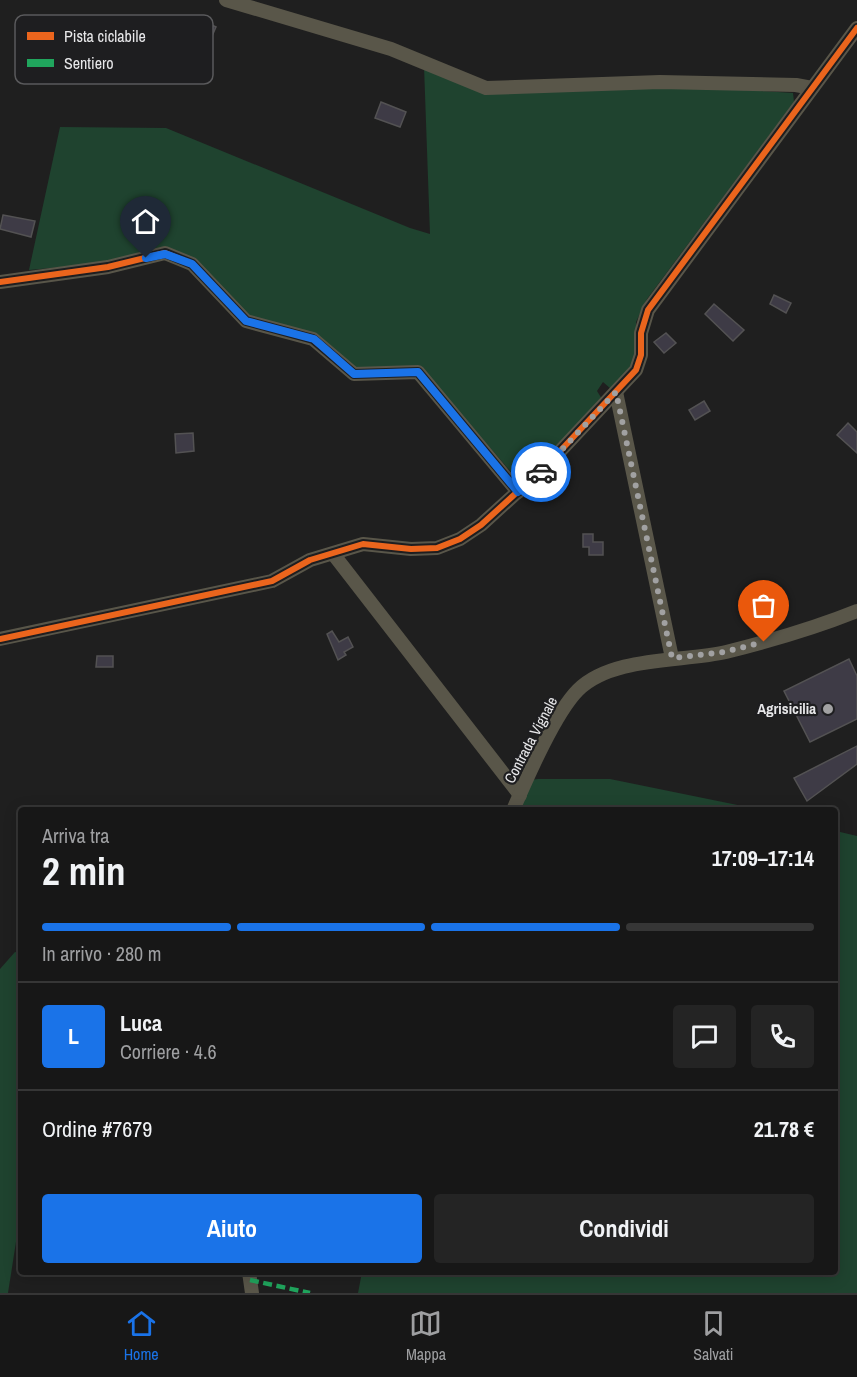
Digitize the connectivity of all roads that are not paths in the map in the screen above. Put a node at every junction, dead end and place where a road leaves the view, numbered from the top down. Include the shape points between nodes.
1 (226, 0) edge
2 (857, 28) edge
3 (812, 88) junction
4 (0, 282) edge
5 (616, 392) junction
6 (518, 492) junction
7 (334, 555) junction
8 (857, 611) edge
9 (0, 639) edge
10 (672, 658) junction
11 (520, 795) junction
12 (514, 807) edge
13 (249, 1275) edge
14 (252, 1293) edge

1 - 3 street via 391,49 486,88 660,81
2 - 3 street
3 - 5 street via 648,310 636,370
4 - 6 street via 108,267 165,254 192,264 246,321 314,339 354,374 418,372
5 - 6 street
5 - 10 street
6 - 7 street via 481,525 437,548 363,544
7 - 9 street via 310,560 263,584
7 - 11 street
8 - 10 street, Contrada Vignale via 724,652
10 - 11 street, Contrada Vignale via 606,673 577,691
11 - 12 street, Contrada Vignale
13 - 14 street

